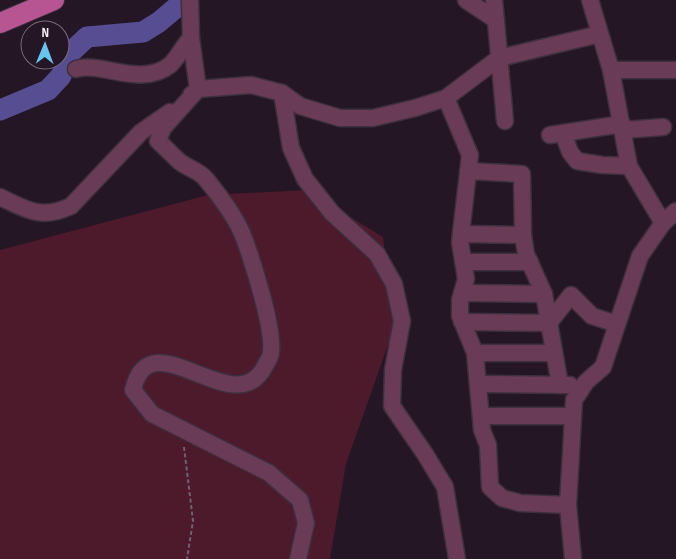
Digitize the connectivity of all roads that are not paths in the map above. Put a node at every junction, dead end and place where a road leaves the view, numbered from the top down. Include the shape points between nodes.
1 (54, 0) edge
2 (190, 0) edge
3 (466, 0) edge
4 (494, 0) edge
5 (590, 0) edge
6 (496, 20) junction
7 (0, 23) edge
8 (600, 34) junction
9 (191, 38) junction
10 (499, 58) junction
11 (76, 69) dead end
12 (611, 70) junction
13 (676, 70) edge
14 (198, 89) junction
15 (282, 93) junction
16 (446, 98) junction
17 (505, 121) dead end
18 (623, 127) junction
19 (663, 127) dead end
20 (629, 166) junction
21 (468, 171) junction
22 (0, 198) edge
23 (676, 212) edge
24 (663, 222) junction
25 (461, 234) junction
26 (523, 235) junction
27 (463, 262) junction
28 (530, 262) junction
29 (462, 293) junction
30 (544, 294) junction
31 (462, 322) junction
32 (549, 324) junction
33 (617, 324) junction
34 (475, 353) junction
35 (554, 353) junction
36 (478, 384) junction
37 (560, 385) junction
38 (581, 388) junction
39 (481, 416) junction
40 (573, 416) junction
41 (568, 505) junction
42 (298, 559) edge
43 (457, 559) edge
44 (573, 559) edge

1 - 7 main road
2 - 9 street
3 - 6 street
4 - 6 street
5 - 8 street
6 - 10 street
8 - 10 street
8 - 12 street
9 - 11 street via 170,65 151,73 120,74 85,66
9 - 14 street
10 - 16 street
10 - 17 street
12 - 13 street
12 - 18 street
14 - 15 street via 250,85
14 - 22 street via 141,132 71,206 59,212 35,213
14 - 42 street via 164,128 158,141 180,162 204,176 229,209 244,238 265,308 271,353 264,369 240,385 222,383 167,362 158,362 146,367 133,390 152,414 269,473 300,500 306,523
15 - 16 street via 300,106 340,118 373,118
15 - 43 street via 292,148 305,179 332,213 377,254 394,284 402,322 393,370 392,406 444,487
16 - 21 street via 470,155
18 - 19 street
18 - 20 street
18 - 20 street via 557,134 577,161 602,166
20 - 24 street
21 - 25 street
21 - 26 street via 522,174
23 - 24 street
24 - 33 street via 640,256
25 - 26 street
25 - 27 street
26 - 28 street
27 - 28 street
27 - 29 street via 466,279
28 - 30 street
29 - 30 street
29 - 31 street
30 - 32 street
31 - 32 street
31 - 34 street
32 - 33 street via 571,295 592,316
32 - 35 street
33 - 38 street via 603,367
34 - 35 street
34 - 36 street
35 - 37 street
36 - 37 street
36 - 39 street
37 - 38 street
38 - 40 street via 574,400
39 - 40 street
39 - 41 street via 488,445 490,487 502,498 520,503
40 - 41 street
41 - 44 street

